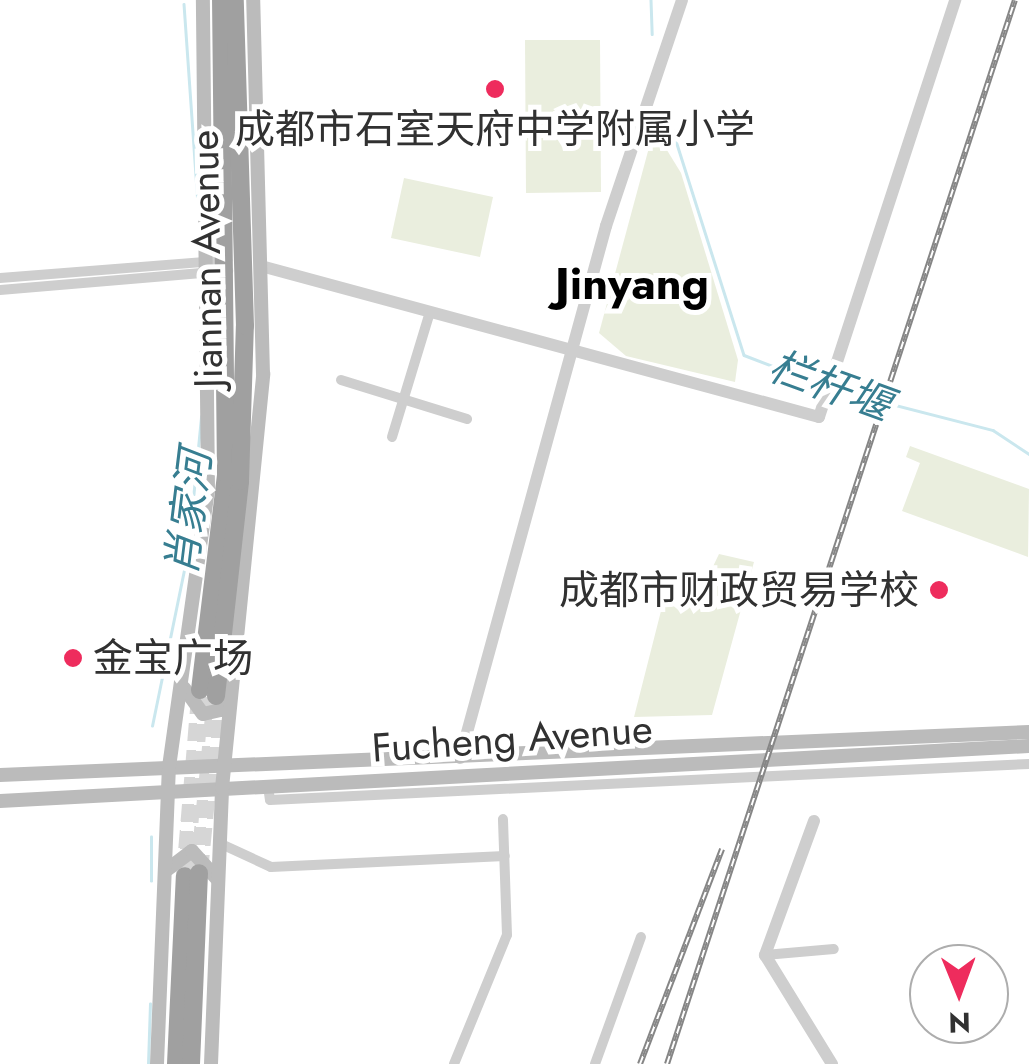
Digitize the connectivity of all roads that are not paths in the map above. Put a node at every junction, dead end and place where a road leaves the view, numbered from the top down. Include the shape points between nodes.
1 (205, 0) edge
2 (221, 0) edge
3 (235, 0) edge
4 (252, 0) edge
5 (682, 0) edge
6 (955, 0) edge
7 (221, 27) junction
8 (218, 266) junction
9 (261, 266) junction
10 (0, 278) edge
11 (0, 290) edge
12 (428, 315) junction
13 (238, 329) junction
14 (570, 353) junction
15 (263, 374) junction
16 (341, 380) dead end
17 (212, 382) junction
18 (404, 398) junction
19 (467, 419) dead end
20 (392, 437) dead end
21 (183, 673) junction
22 (235, 679) junction
23 (208, 693) tunnel mouth
24 (1029, 732) edge
25 (1029, 746) edge
26 (460, 758) junction
27 (225, 763) junction
28 (1029, 764) edge
29 (169, 766) junction
30 (0, 775) edge
31 (268, 786) junction
32 (222, 788) junction
33 (168, 791) junction
34 (0, 801) edge
35 (503, 819) dead end
36 (814, 820) dead end
37 (219, 843) junction
38 (504, 856) junction
39 (218, 880) junction
40 (164, 881) junction
41 (641, 937) dead end
42 (834, 949) dead end
43 (765, 956) junction
44 (157, 1064) edge
45 (176, 1064) edge
46 (191, 1064) edge
47 (211, 1064) edge
48 (454, 1064) edge
49 (595, 1064) edge
50 (832, 1064) edge

1 - 7 main road
1 - 8 main road
2 - 7 highway, Jiannan Avenue
3 - 13 highway, Jiannan Avenue
4 - 9 main road
5 - 14 street
6 - 14 street via 819,417
7 - 8 highway, Jiannan Avenue
8 - 10 street
8 - 11 street
8 - 13 highway, Jiannan Avenue
8 - 17 main road
9 - 12 street
9 - 15 main road
12 - 14 street
12 - 18 street
13 - 15 main road
13 - 17 main road
13 - 23 highway, Jiannan Avenue via 240,481
14 - 26 street
15 - 22 main road
16 - 18 street
17 - 21 main road via 208,490
18 - 19 street
18 - 20 street
21 - 22 main road via 190,708 202,714 220,710
21 - 29 main road
22 - 27 main road
24 - 26 main road, Fucheng Avenue
25 - 31 main road, Fucheng Avenue
26 - 27 main road, Fucheng Avenue
27 - 29 main road, Fucheng Avenue
27 - 32 main road
28 - 31 street via 270,800
29 - 30 main road, Fucheng Avenue
29 - 33 main road
31 - 32 main road, Fucheng Avenue
32 - 33 main road, Fucheng Avenue
32 - 37 main road
33 - 34 main road, Fucheng Avenue
33 - 40 main road
35 - 38 street
36 - 43 street
37 - 38 street via 270,867
37 - 39 main road
38 - 48 street via 508,935
39 - 40 main road via 192,851 173,856
39 - 47 main road
40 - 44 main road
41 - 49 street
42 - 43 street
43 - 50 street
45 - 46 highway via 192,874

